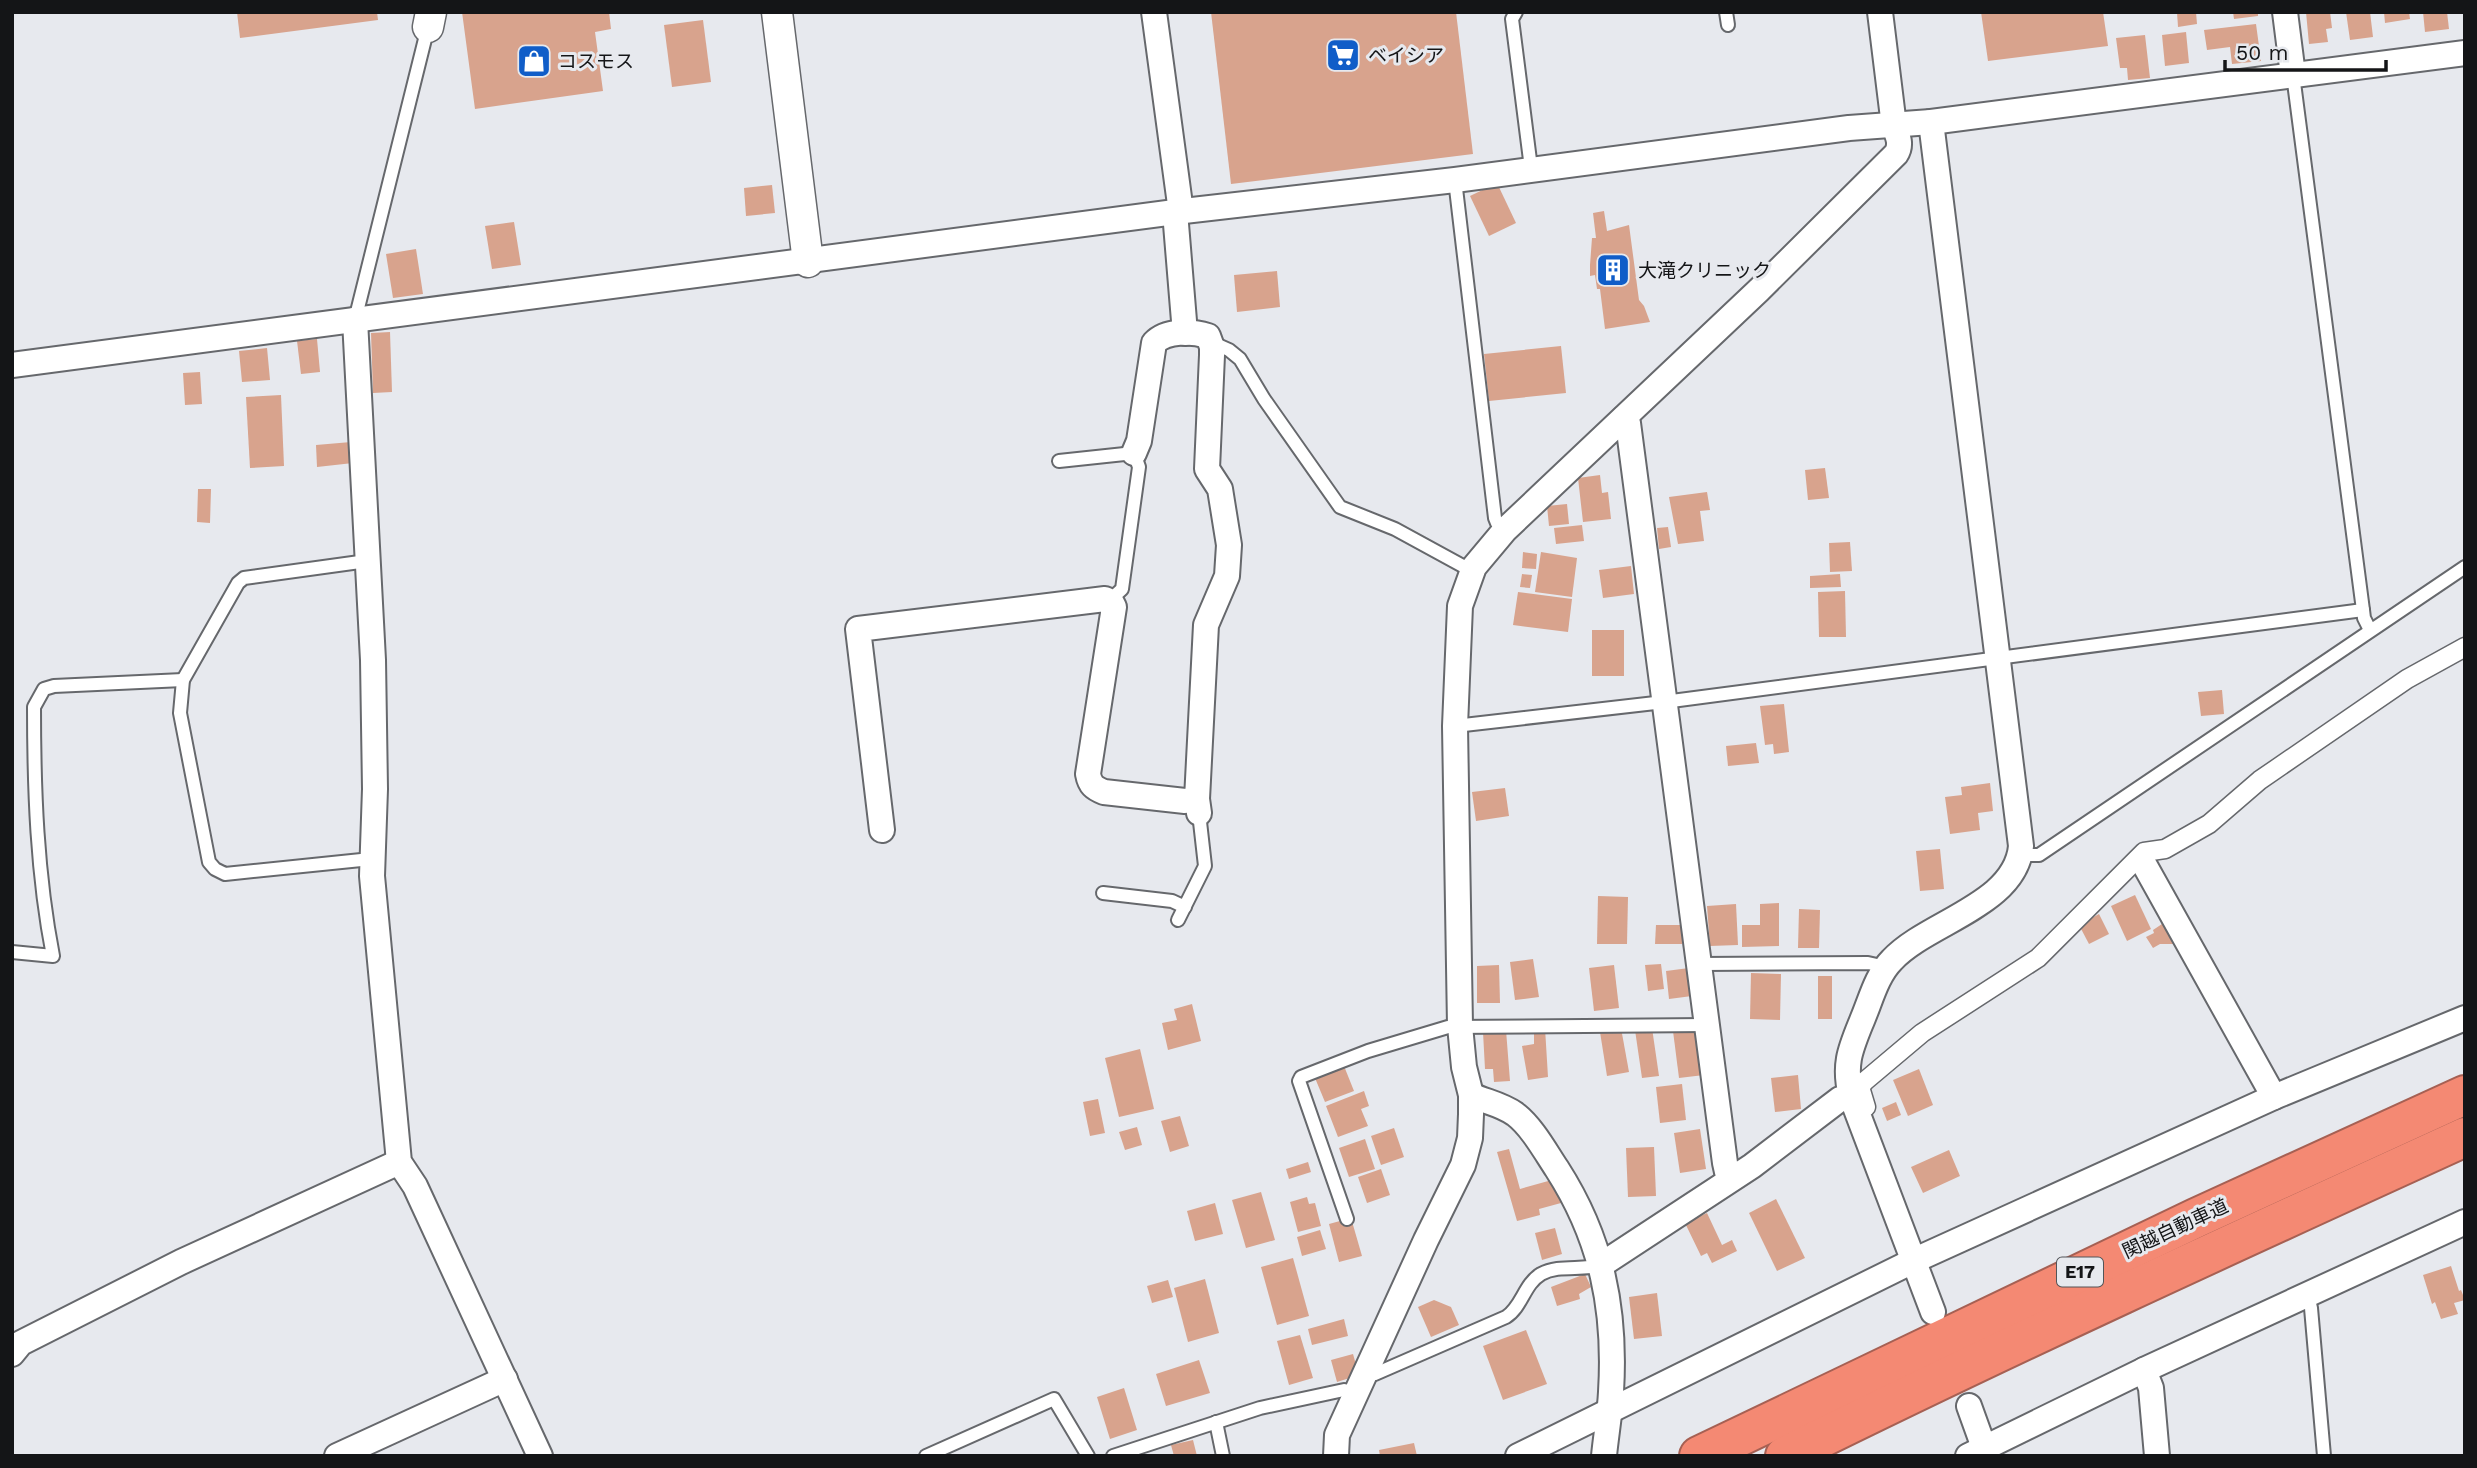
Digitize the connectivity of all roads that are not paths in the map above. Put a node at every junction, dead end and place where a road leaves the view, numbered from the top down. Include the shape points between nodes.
1 (777, 12) edge
2 (1154, 12) edge
3 (1516, 12) edge
4 (1880, 12) edge
5 (2285, 12) edge
6 (430, 19) edge
7 (2465, 53) edge
8 (2293, 75) junction
9 (1931, 122) junction
10 (1895, 126) junction
11 (1531, 168) junction
12 (1455, 180) junction
13 (1177, 212) junction
14 (808, 262) junction
15 (355, 320) junction
16 (1185, 333) junction
17 (1212, 347) junction
18 (12, 365) edge
19 (1624, 418) junction
20 (1134, 453) junction
21 (1059, 461) dead end
22 (1505, 530) junction
23 (366, 561) junction
24 (2465, 567) edge
25 (1472, 571) junction
26 (1109, 601) junction
27 (2362, 610) junction
28 (2370, 630) junction
29 (2465, 647) edge
30 (1998, 659) junction
31 (183, 680) junction
32 (1664, 702) junction
33 (1455, 726) junction
34 (1198, 806) junction
35 (882, 830) dead end
36 (2020, 855) junction
37 (371, 859) junction
38 (2144, 864) dead end
39 (1103, 893) dead end
40 (1185, 907) junction
41 (1178, 920) dead end
42 (12, 952) edge
43 (1700, 964) junction
44 (1886, 967) junction
45 (2465, 1018) edge
46 (1707, 1025) junction
47 (1460, 1026) junction
48 (1471, 1095) junction
49 (2465, 1095) edge
50 (1851, 1096) junction
51 (2274, 1097) junction
52 (2465, 1137) edge
53 (399, 1162) junction
54 (1733, 1177) junction
55 (1347, 1219) dead end
56 (2465, 1222) edge
57 (1916, 1251) junction
58 (1601, 1265) junction
59 (2308, 1295) junction
60 (1933, 1312) dead end
61 (12, 1354) edge
62 (2144, 1370) junction
63 (1366, 1371) junction
64 (505, 1379) junction
65 (1355, 1393) junction
66 (1969, 1406) dead end
67 (1609, 1411) junction
68 (1216, 1422) junction
69 (1980, 1453) edge
70 (337, 1456) edge
71 (540, 1456) edge
72 (926, 1456) edge
73 (1088, 1456) edge
74 (1113, 1456) edge
75 (1223, 1456) edge
76 (1336, 1456) edge
77 (1518, 1456) edge
78 (1604, 1456) edge
79 (1699, 1456) edge
80 (1784, 1456) edge
81 (2157, 1456) edge
82 (2324, 1456) edge

1 - 14 street
2 - 13 street
3 - 11 lane via 1512,19
4 - 10 street
5 - 8 street
6 - 15 lane
7 - 8 street
8 - 9 street
8 - 27 lane
9 - 10 street
9 - 30 street
10 - 11 street
10 - 19 street via 1896,154
11 - 12 street
12 - 13 street
12 - 22 lane via 1495,518
13 - 14 street
13 - 16 street
14 - 15 street
15 - 18 street
15 - 23 street
16 - 17 street via 1208,336
16 - 20 street via 1162,336 1154,343
17 - 25 lane via 1229,349 1240,359 1340,507 1395,529
17 - 34 street via 1207,469 1220,489 1228,545 1227,576 1206,625
19 - 22 street
19 - 32 street
20 - 21 lane
20 - 26 lane via 1139,467 1122,589
22 - 25 street
23 - 31 lane via 244,578
23 - 37 street via 375,789
24 - 28 lane
25 - 33 street via 1460,606
26 - 34 street via 1114,607 1090,783 1104,792
26 - 35 street via 858,629
27 - 28 lane
27 - 30 lane
28 - 36 lane via 2039,855
29 - 57 street via 2407,679 2260,780 2209,824 2165,849 2144,852 2038,958 1922,1033 1864,1082 1860,1087 1863,1098
30 - 32 lane
30 - 36 street
31 - 37 lane via 180,713 209,862 215,869 225,874
31 - 42 lane via 44,689 34,707 37,839 53,956
32 - 33 lane
32 - 43 street
33 - 47 street
34 - 40 lane via 1205,866
36 - 44 street via 2001,887 1898,954
37 - 53 street
38 - 51 street
39 - 40 lane via 1172,901
40 - 41 lane
43 - 44 lane via 1868,963
43 - 46 street
44 - 50 street via 1847,1060
45 - 51 street
46 - 47 lane
46 - 54 street via 1725,1163
47 - 48 street
47 - 55 lane via 1400,1041 1301,1077
48 - 58 street via 1517,1115 1530,1130 1579,1208
48 - 63 street via 1470,1138 1463,1165
49 - 79 highway, 関越自動車道 / E17 via 2196,1217
50 - 54 street via 1840,1099
50 - 57 street
51 - 57 street
52 - 80 highway, 関越自動車道 / E17
53 - 61 street via 181,1262 21,1343
53 - 64 street via 415,1186
54 - 58 street
56 - 59 street
57 - 60 street
57 - 67 street
58 - 63 lane via 1541,1274 1506,1317 1375,1374
58 - 67 street via 1613,1337
59 - 62 street
59 - 82 lane
62 - 69 street
62 - 81 street via 2151,1388
63 - 65 street
64 - 70 street
64 - 71 street
65 - 68 lane via 1318,1394
65 - 76 street via 1337,1435
66 - 69 street
67 - 77 street
67 - 78 street
68 - 74 lane
68 - 75 lane
72 - 73 lane via 1054,1399

